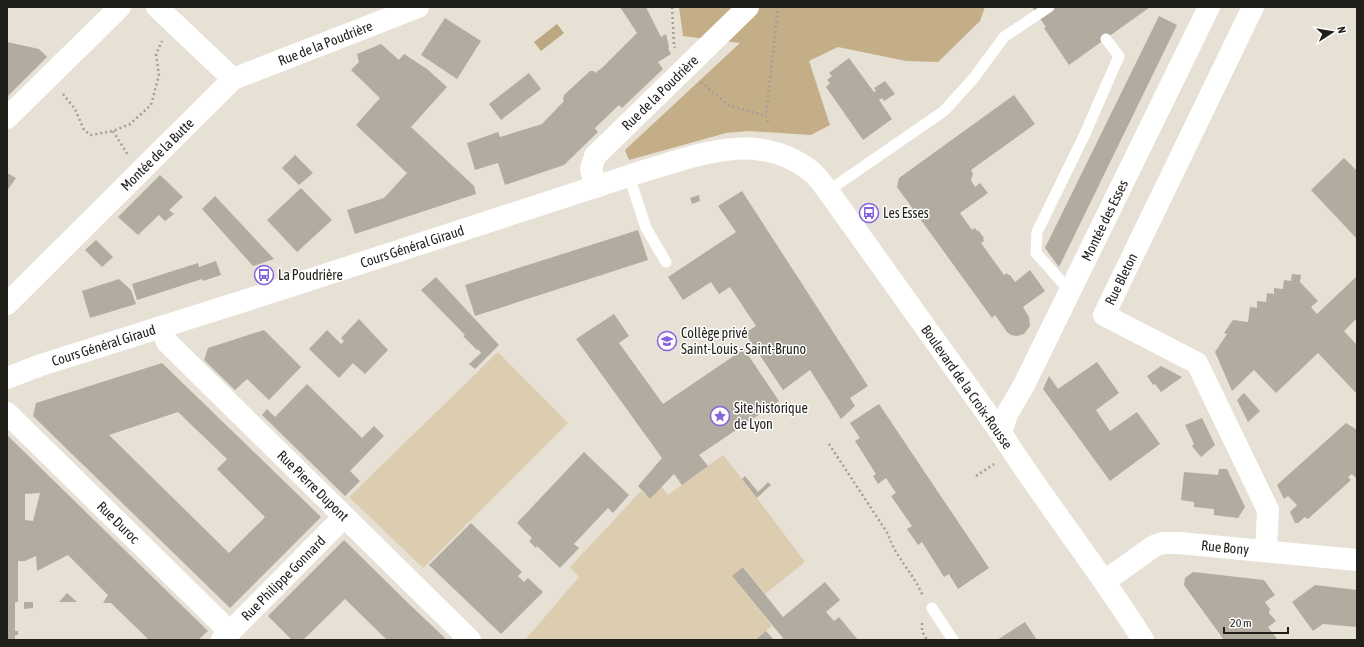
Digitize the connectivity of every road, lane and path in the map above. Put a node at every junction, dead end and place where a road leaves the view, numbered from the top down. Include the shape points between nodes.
1 (120, 7) edge
2 (418, 7) edge
3 (672, 7) edge
4 (748, 7) edge
5 (778, 7) edge
6 (1049, 7) edge
7 (1209, 7) edge
8 (1253, 7) edge
9 (157, 8) edge
10 (1106, 38) dead end
11 (676, 50) dead end
12 (698, 78) dead end
13 (233, 80) junction
14 (70, 101) dead end
15 (766, 116) junction
16 (7, 118) edge
17 (768, 122) dead end
18 (113, 131) junction
19 (775, 152) joint
20 (129, 156) dead end
21 (629, 176) junction
22 (596, 187) junction
23 (828, 191) junction
24 (666, 262) dead end
25 (1070, 291) junction
26 (7, 304) edge
27 (161, 327) junction
28 (7, 378) edge
29 (7, 413) edge
30 (1001, 433) junction
31 (828, 444) dead end
32 (994, 464) dead end
33 (976, 476) dead end
34 (344, 517) junction
35 (1266, 551) junction
36 (1357, 560) edge
37 (1104, 582) junction
38 (928, 605) joint
39 (922, 618) dead end
40 (226, 636) edge
41 (470, 640) edge
42 (927, 640) edge
43 (953, 640) edge
44 (1143, 640) edge

1 - 16 street
2 - 13 street, Rue de la Poudrière
3 - 11 path
4 - 22 street, Rue de la Poudrière via 595,156 591,169
5 - 15 path
6 - 23 lane via 1004,37 973,79 944,111
7 - 25 street, Montée des Esses
8 - 35 street, Rue Bleton via 1104,315 1197,363 1268,510
9 - 13 street
9 - 18 path via 164,36 156,54 160,75 151,105 130,124
10 - 25 lane via 1119,56 1037,232 1036,253
12 - 15 path via 728,105
13 - 26 street, Montée de la Butte
14 - 18 path via 84,130 90,135
15 - 17 path
18 - 20 path
19 - 21 street, Cours Général Giraud via 753,148 729,149 702,154
19 - 23 street, Boulevard de la Croix-Rousse via 795,160 813,173
21 - 22 street, Cours Général Giraud
21 - 24 lane via 646,228
22 - 27 street, Cours Général Giraud
23 - 30 street, Boulevard de la Croix-Rousse
25 - 30 street, Montée des Esses via 1007,414
27 - 28 street, Cours Général Giraud
27 - 34 street, Rue Pierre Dupont via 167,342
29 - 40 street, Rue Duroc
30 - 37 street, Boulevard de la Croix-Rousse
31 - 38 path via 888,534 891,544 919,586
32 - 33 path
34 - 40 street, Rue Philippe Gonnard
34 - 41 street, Rue Pierre Dupont
35 - 36 street, Rue Bony
35 - 37 street, Rue Bony via 1163,543 1154,546
37 - 44 street, Boulevard de la Croix-Rousse
38 - 43 lane
39 - 42 path via 922,631

